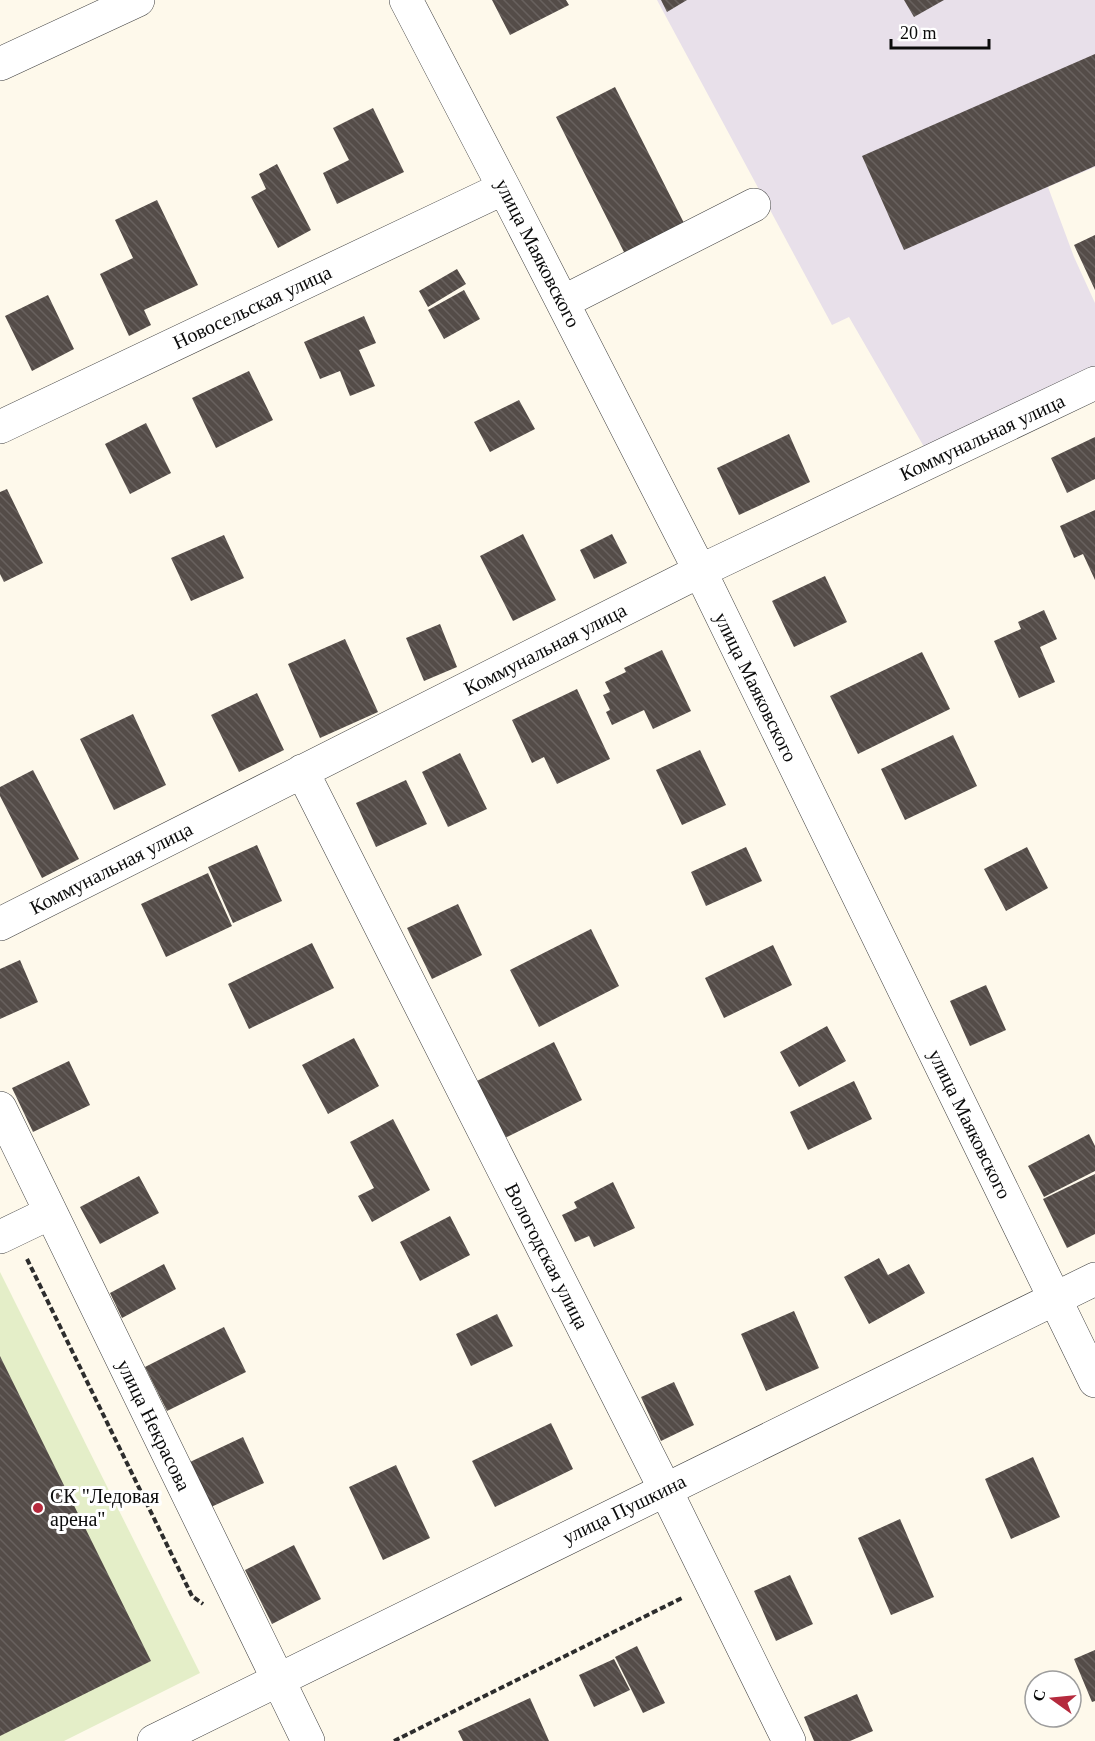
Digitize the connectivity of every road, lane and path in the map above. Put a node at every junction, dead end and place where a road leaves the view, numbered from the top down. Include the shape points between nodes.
1 (138, 0) edge
2 (406, 0) edge
3 (0, 63) edge
4 (504, 188) junction
5 (754, 205) dead end
6 (562, 302) junction
7 (1095, 383) edge
8 (0, 427) edge
9 (700, 571) junction
10 (302, 771) junction
11 (0, 924) edge
12 (0, 1108) edge
13 (50, 1213) junction
14 (6, 1234) edge
15 (1095, 1279) edge
16 (1054, 1298) junction
17 (1095, 1381) edge
18 (665, 1489) junction
19 (711, 1584) junction
20 (209, 1609) dead end
21 (279, 1680) junction
22 (154, 1741) edge
23 (308, 1741) edge
24 (394, 1741) edge
25 (789, 1741) edge

1 - 3 street
2 - 4 street, улица Маяковского
4 - 6 street, улица Маяковского
4 - 8 street, Новосельская улица
5 - 6 street
6 - 9 street, улица Маяковского
7 - 9 street, Коммунальная улица
9 - 10 street, Коммунальная улица
9 - 16 street, улица Маяковского
10 - 11 street, Коммунальная улица
10 - 18 street, Вологодская улица
12 - 13 street, улица Некрасова
13 - 14 street
13 - 21 street, улица Некрасова
14 - 20 path via 192,1596
15 - 16 street, улица Пушкина
16 - 17 street, улица Маяковского
16 - 18 street, улица Пушкина
18 - 19 street, Вологодская улица
18 - 21 street, улица Пушкина
19 - 24 path
19 - 25 street, Вологодская улица
21 - 22 street, улица Пушкина
21 - 23 street, улица Некрасова

